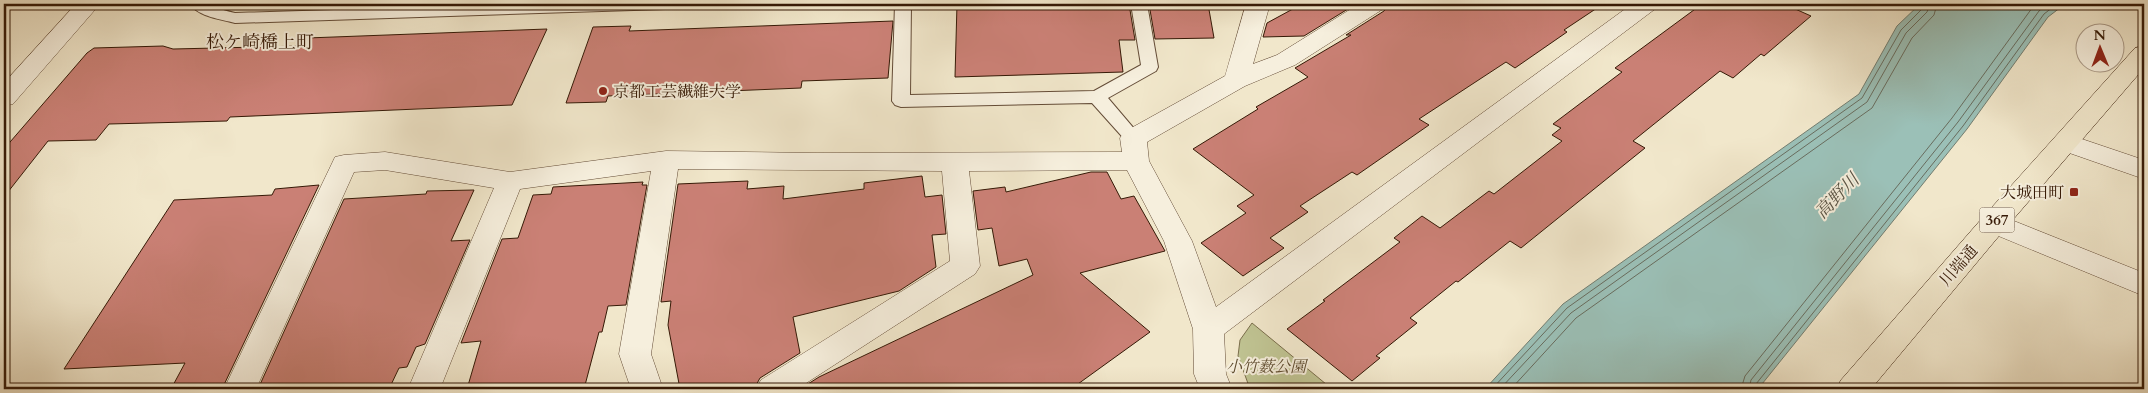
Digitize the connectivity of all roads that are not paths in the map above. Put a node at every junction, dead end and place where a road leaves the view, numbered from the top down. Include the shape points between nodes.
1 (88, 4) edge
2 (198, 4) edge
3 (665, 4) edge
4 (903, 4) edge
5 (1139, 4) edge
6 (1258, 4) edge
7 (1375, 4) edge
8 (1647, 4) edge
9 (2144, 53) edge
10 (1236, 80) junction
11 (1096, 97) junction
12 (4, 98) edge
13 (2067, 143) junction
14 (1135, 149) junction
15 (666, 160) junction
16 (956, 162) junction
17 (2144, 170) edge
18 (510, 181) junction
19 (1994, 223) junction
20 (2144, 285) edge
21 (1208, 329) junction
22 (240, 389) edge
23 (424, 389) edge
24 (647, 389) edge
25 (772, 389) edge
26 (1216, 389) edge
27 (1852, 389) edge

1 - 12 street
2 - 3 lane via 235,18
4 - 11 lane via 901,100
5 - 11 lane via 1150,67
6 - 10 street
7 - 10 street via 1286,60
8 - 21 street
9 - 13 highway, 川端通 / 367
10 - 14 street
11 - 14 lane
13 - 17 street
13 - 19 highway, 川端通 / 367
14 - 16 street
14 - 21 street via 1178,241
15 - 16 street
15 - 18 street
15 - 24 street via 635,354
16 - 25 street via 965,266
18 - 22 street via 385,161 344,164
18 - 23 street
19 - 20 street
19 - 27 highway, 川端通 / 367
21 - 26 street via 1210,374

